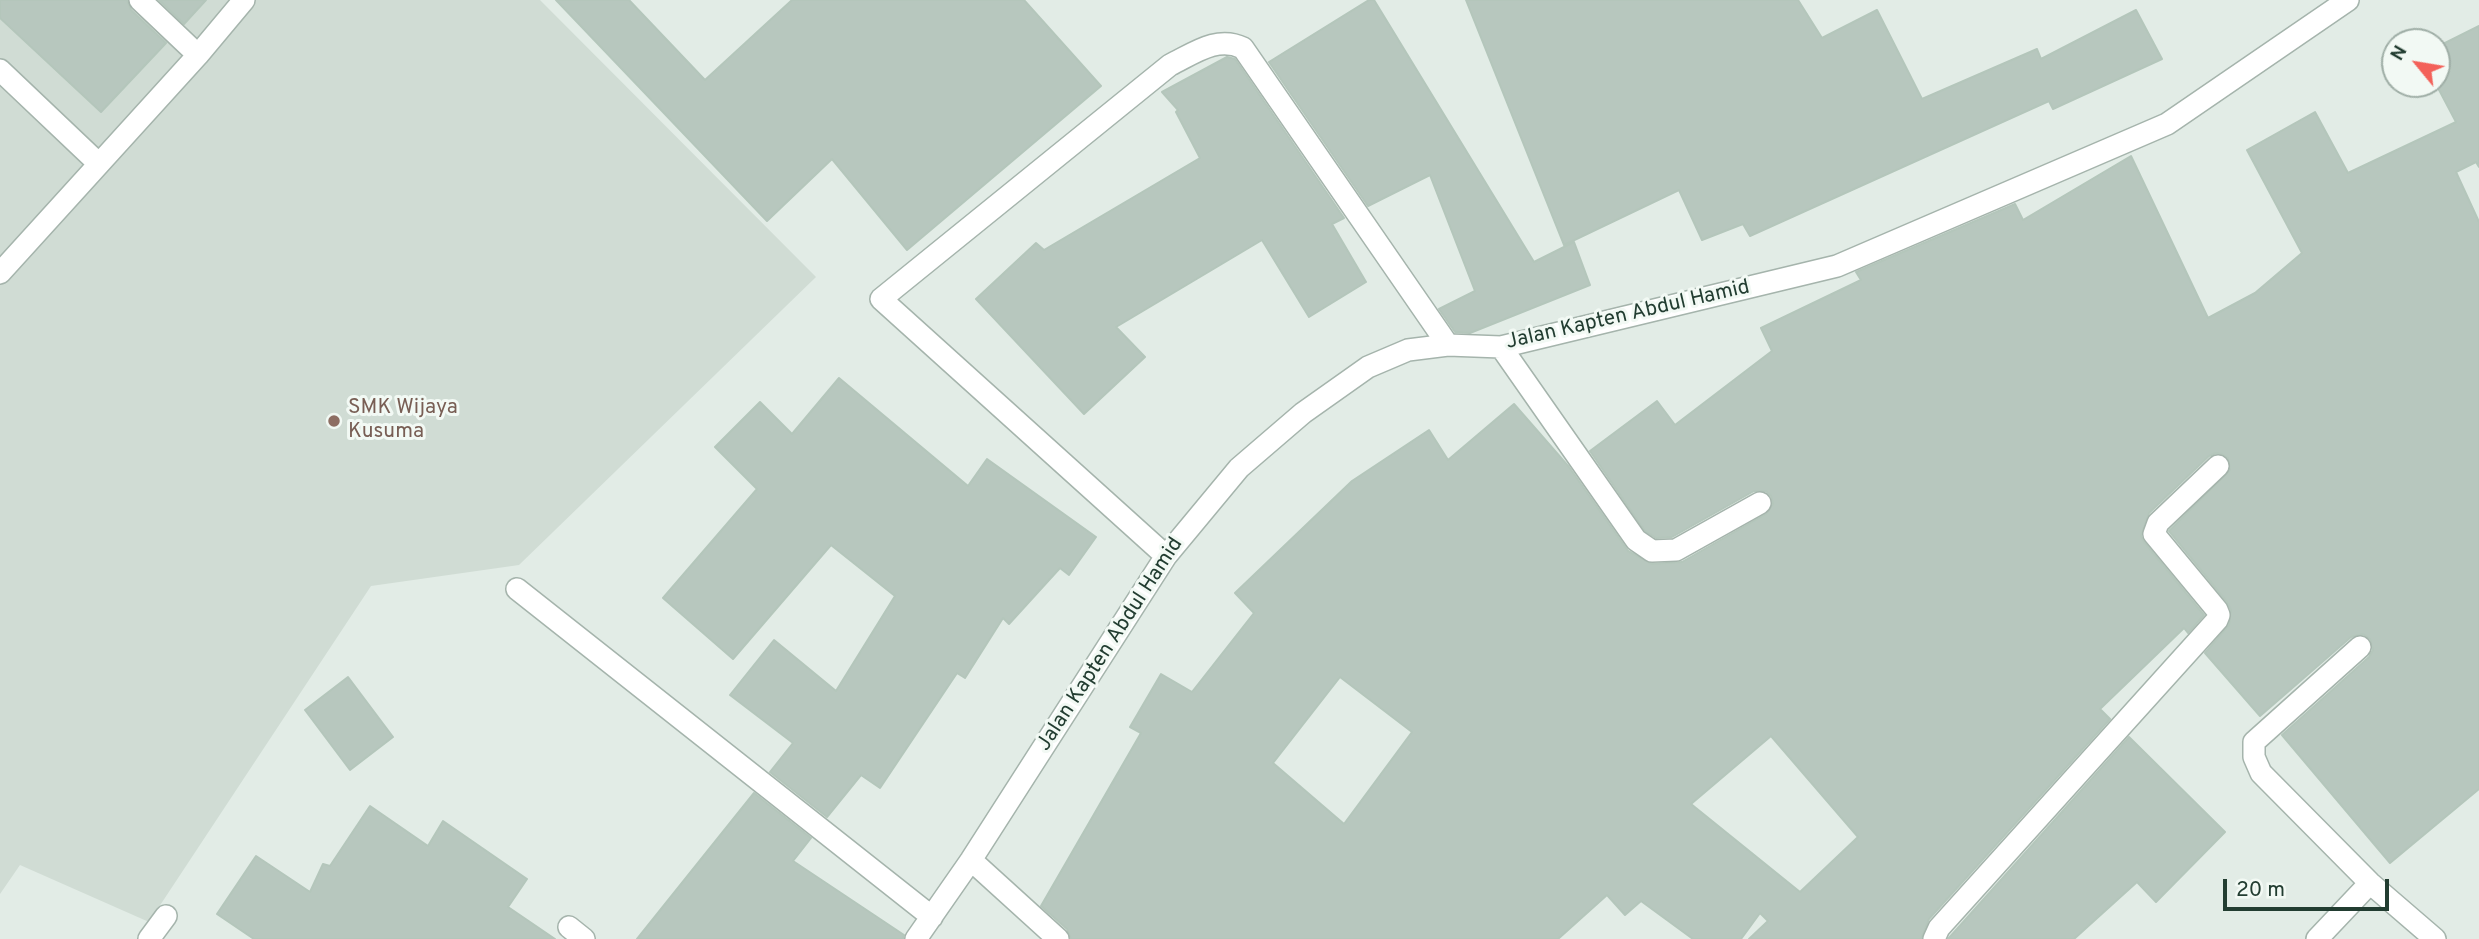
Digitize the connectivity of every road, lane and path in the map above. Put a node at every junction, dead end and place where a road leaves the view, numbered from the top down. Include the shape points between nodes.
1 (140, 0) edge
2 (244, 0) edge
3 (2348, 0) edge
4 (198, 55) junction
5 (0, 70) edge
6 (99, 164) junction
7 (0, 272) edge
8 (1448, 345) junction
9 (1501, 347) junction
10 (2218, 466) dead end
11 (1760, 503) dead end
12 (1166, 556) junction
13 (517, 589) dead end
14 (2360, 647) dead end
15 (971, 860) junction
16 (2370, 883) junction
17 (166, 916) dead end
18 (932, 917) junction
19 (149, 939) edge
20 (916, 939) edge
21 (1058, 939) edge
22 (1934, 939) edge
23 (2317, 939) edge
24 (2435, 939) edge

1 - 4 street
2 - 4 street
3 - 9 street, Jalan Kapten Abdul Hamid via 2166,124 1837,266
4 - 6 street
5 - 6 street
6 - 7 street
8 - 9 street, Jalan Kapten Abdul Hamid
8 - 12 street, Jalan Kapten Abdul Hamid via 1408,350 1368,367 1303,413 1239,468
8 - 12 street via 1243,48 1231,42 1214,43 1170,65 881,299
9 - 11 street via 1636,540 1652,551 1676,550
10 - 22 street via 2158,523 2154,534 2217,610 2217,620 1939,928
12 - 15 street, Jalan Kapten Abdul Hamid
13 - 18 street
14 - 16 street via 2254,742 2254,757 2261,773
15 - 18 street, Jalan Kapten Abdul Hamid
15 - 21 street
16 - 23 street
16 - 24 street
17 - 19 street
18 - 20 street, Jalan Kapten Abdul Hamid

